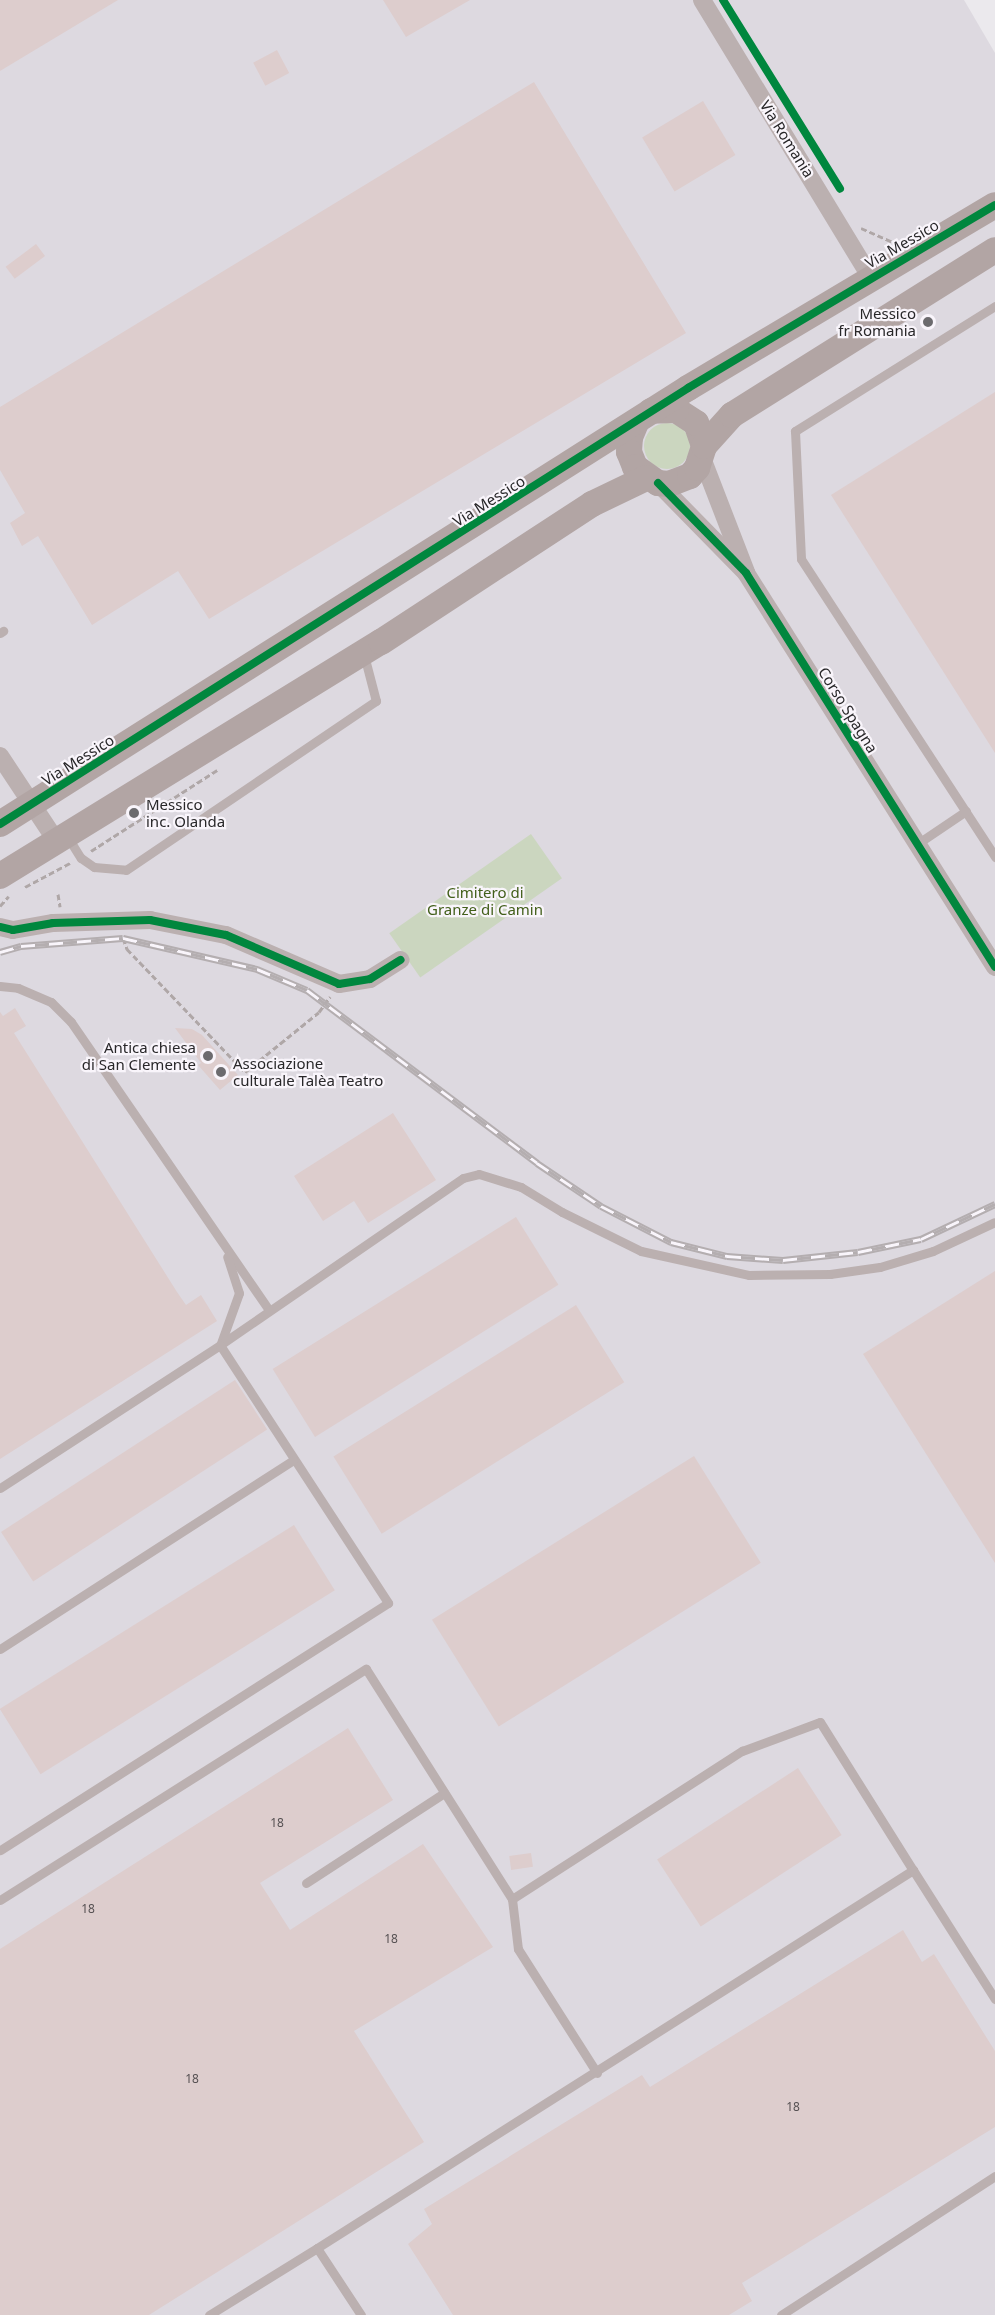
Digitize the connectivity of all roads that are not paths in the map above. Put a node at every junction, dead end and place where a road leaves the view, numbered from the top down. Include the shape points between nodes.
1 (702, 0) edge
2 (995, 204) edge
3 (995, 250) edge
4 (871, 278) junction
5 (995, 306) edge
6 (644, 417) junction
7 (703, 452) junction
8 (652, 480) junction
9 (746, 573) junction
10 (363, 652) junction
11 (0, 756) edge
12 (33, 804) junction
13 (966, 811) junction
14 (0, 824) edge
15 (62, 839) junction
16 (917, 844) junction
17 (995, 857) edge
18 (0, 876) edge
19 (0, 927) edge
20 (400, 960) dead end
21 (995, 967) edge
22 (0, 986) edge
23 (995, 1222) edge
24 (224, 1247) junction
25 (268, 1309) junction
26 (220, 1345) junction
27 (293, 1460) junction
28 (0, 1488) edge
29 (0, 1649) edge
30 (444, 1793) junction
31 (0, 1850) edge
32 (912, 1870) junction
33 (306, 1883) dead end
34 (512, 1899) junction
35 (0, 1900) edge
36 (995, 1999) edge
37 (597, 2073) junction
38 (995, 2176) edge
39 (317, 2248) junction
40 (209, 2315) edge
41 (361, 2315) edge
42 (781, 2315) edge

1 - 4 street, Via Romania
2 - 4 street, Via Messico
3 - 7 street via 732,415
4 - 6 street, Via Messico
5 - 13 lane via 795,431 801,559
6 - 7 street via 669,409 687,415 702,434
6 - 8 street via 630,437 629,453 635,467
6 - 12 street, Via Messico
7 - 8 street via 698,468 680,481
7 - 9 street, Corso Spagna
8 - 9 street, Corso Spagna
8 - 10 street via 592,504
9 - 16 street, Corso Spagna
10 - 15 street
10 - 15 lane via 376,701 126,870 94,867
11 - 12 street
12 - 14 street, Via Messico
12 - 15 street
13 - 16 lane
13 - 17 lane
15 - 18 street
16 - 21 street, Corso Spagna
19 - 20 street via 13,930 53,922 150,920 226,935 339,984 370,978
22 - 24 lane via 18,988 51,1002 70,1022
23 - 25 lane via 933,1251 880,1267 830,1274 749,1275 641,1251 561,1212 521,1187 479,1174 463,1178
24 - 25 lane
24 - 26 lane via 239,1293
25 - 26 lane
26 - 27 lane
26 - 28 lane
27 - 29 lane
27 - 31 lane via 388,1603
30 - 33 lane
30 - 34 lane
30 - 35 lane via 366,1669
32 - 34 lane via 820,1722 742,1750
32 - 36 lane
32 - 37 lane
34 - 37 lane via 518,1949
37 - 39 lane
38 - 42 lane
39 - 40 lane
39 - 41 lane

